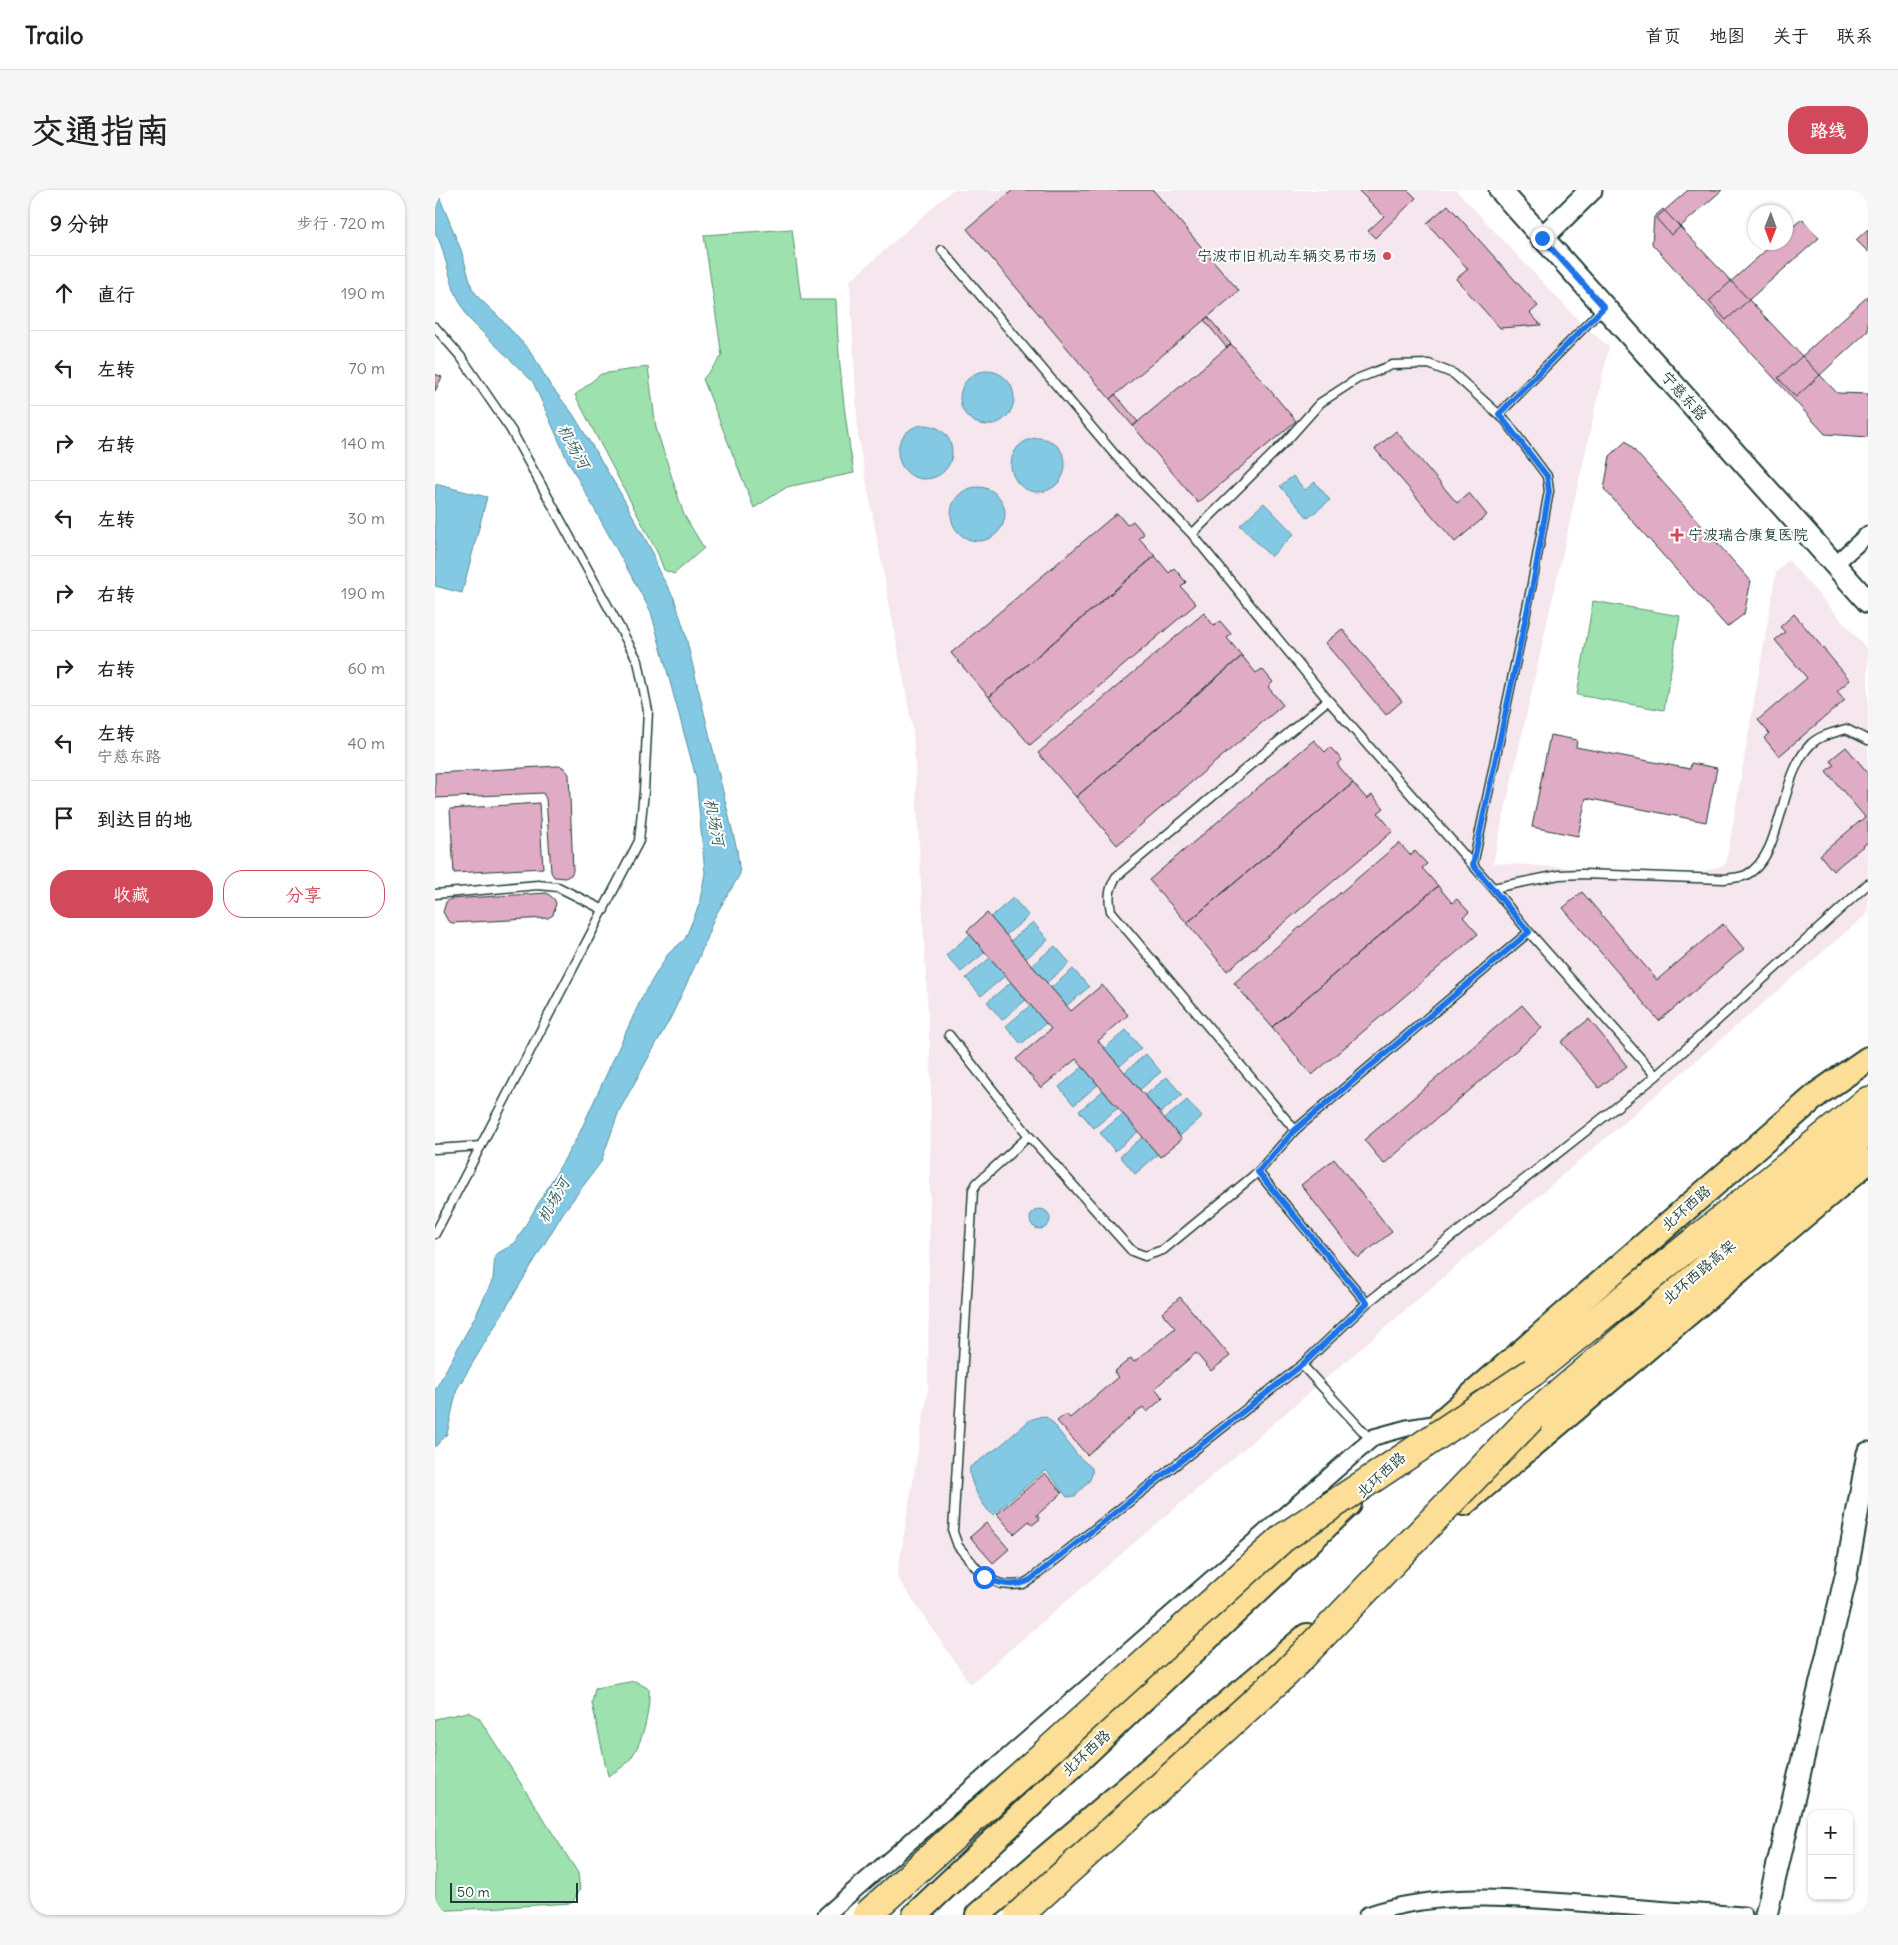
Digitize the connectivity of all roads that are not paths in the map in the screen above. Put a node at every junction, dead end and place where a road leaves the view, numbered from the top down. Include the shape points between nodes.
1 (1500, 190) edge
2 (1591, 190) edge
3 (1542, 238) junction
4 (942, 250) dead end
5 (1604, 307) junction
6 (435, 327) edge
7 (1499, 414) junction
8 (1192, 534) junction
9 (1868, 534) edge
10 (1834, 564) junction
11 (1868, 602) edge
12 (1328, 700) junction
13 (1868, 740) edge
14 (1473, 865) junction
15 (1868, 884) edge
16 (1493, 888) junction
17 (435, 894) edge
18 (603, 910) junction
19 (1529, 932) junction
20 (949, 1035) dead end
21 (1868, 1059) edge
22 (1656, 1076) junction
23 (1868, 1101) edge
24 (1295, 1130) junction
25 (1868, 1130) edge
26 (1029, 1136) junction
27 (481, 1146) junction
28 (435, 1149) edge
29 (1868, 1160) edge
30 (1258, 1172) junction
31 (435, 1234) edge
32 (1367, 1303) junction
33 (1302, 1365) junction
34 (1439, 1423) junction
35 (1371, 1440) junction
36 (1868, 1453) edge
37 (826, 1915) edge
38 (867, 1915) edge
39 (915, 1915) edge
40 (978, 1915) edge
41 (1019, 1915) edge
42 (1367, 1915) edge
43 (1744, 1915) edge
44 (1766, 1915) edge

1 - 3 main road, 宁慈东路
2 - 3 main road
3 - 5 main road, 宁慈东路
4 - 8 lane via 1116,456
5 - 7 lane
5 - 10 main road, 宁慈东路
6 - 18 lane via 461,357 511,430 638,661 647,711 639,841
7 - 8 lane via 1454,374 1429,364 1392,365 1357,379 1320,403
7 - 14 lane via 1547,476 1549,492 1533,584
8 - 12 lane
9 - 10 street
10 - 11 main road, 宁慈东路
12 - 14 lane
12 - 24 lane via 1116,877 1110,887 1111,911
13 - 16 lane via 1846,729 1819,737 1810,744 1793,768 1769,851 1759,866 1745,876 1559,874
14 - 16 lane
15 - 22 lane
16 - 19 lane
17 - 18 lane via 538,884 558,887
18 - 27 lane
19 - 22 lane
19 - 24 lane
20 - 26 lane
21 - 34 main road, 北环西路 via 1819,1093
22 - 32 lane
23 - 38 highway, 北环西路高架, bridge via 1533,1372 1283,1538
24 - 30 lane
25 - 41 highway, 北环西路高架, bridge via 1532,1416 1287,1673
26 - 30 lane via 1132,1251 1145,1256 1163,1250
26 - 33 lane via 973,1190 953,1532 958,1546 984,1577 1011,1585 1030,1580
27 - 28 lane
27 - 31 lane
29 - 40 main road
30 - 32 lane
32 - 33 lane
33 - 35 lane
34 - 35 street via 1407,1428
34 - 39 main road, 北环西路
35 - 37 street
36 - 44 main road via 1846,1576
42 - 43 street via 1409,1904 1511,1898

